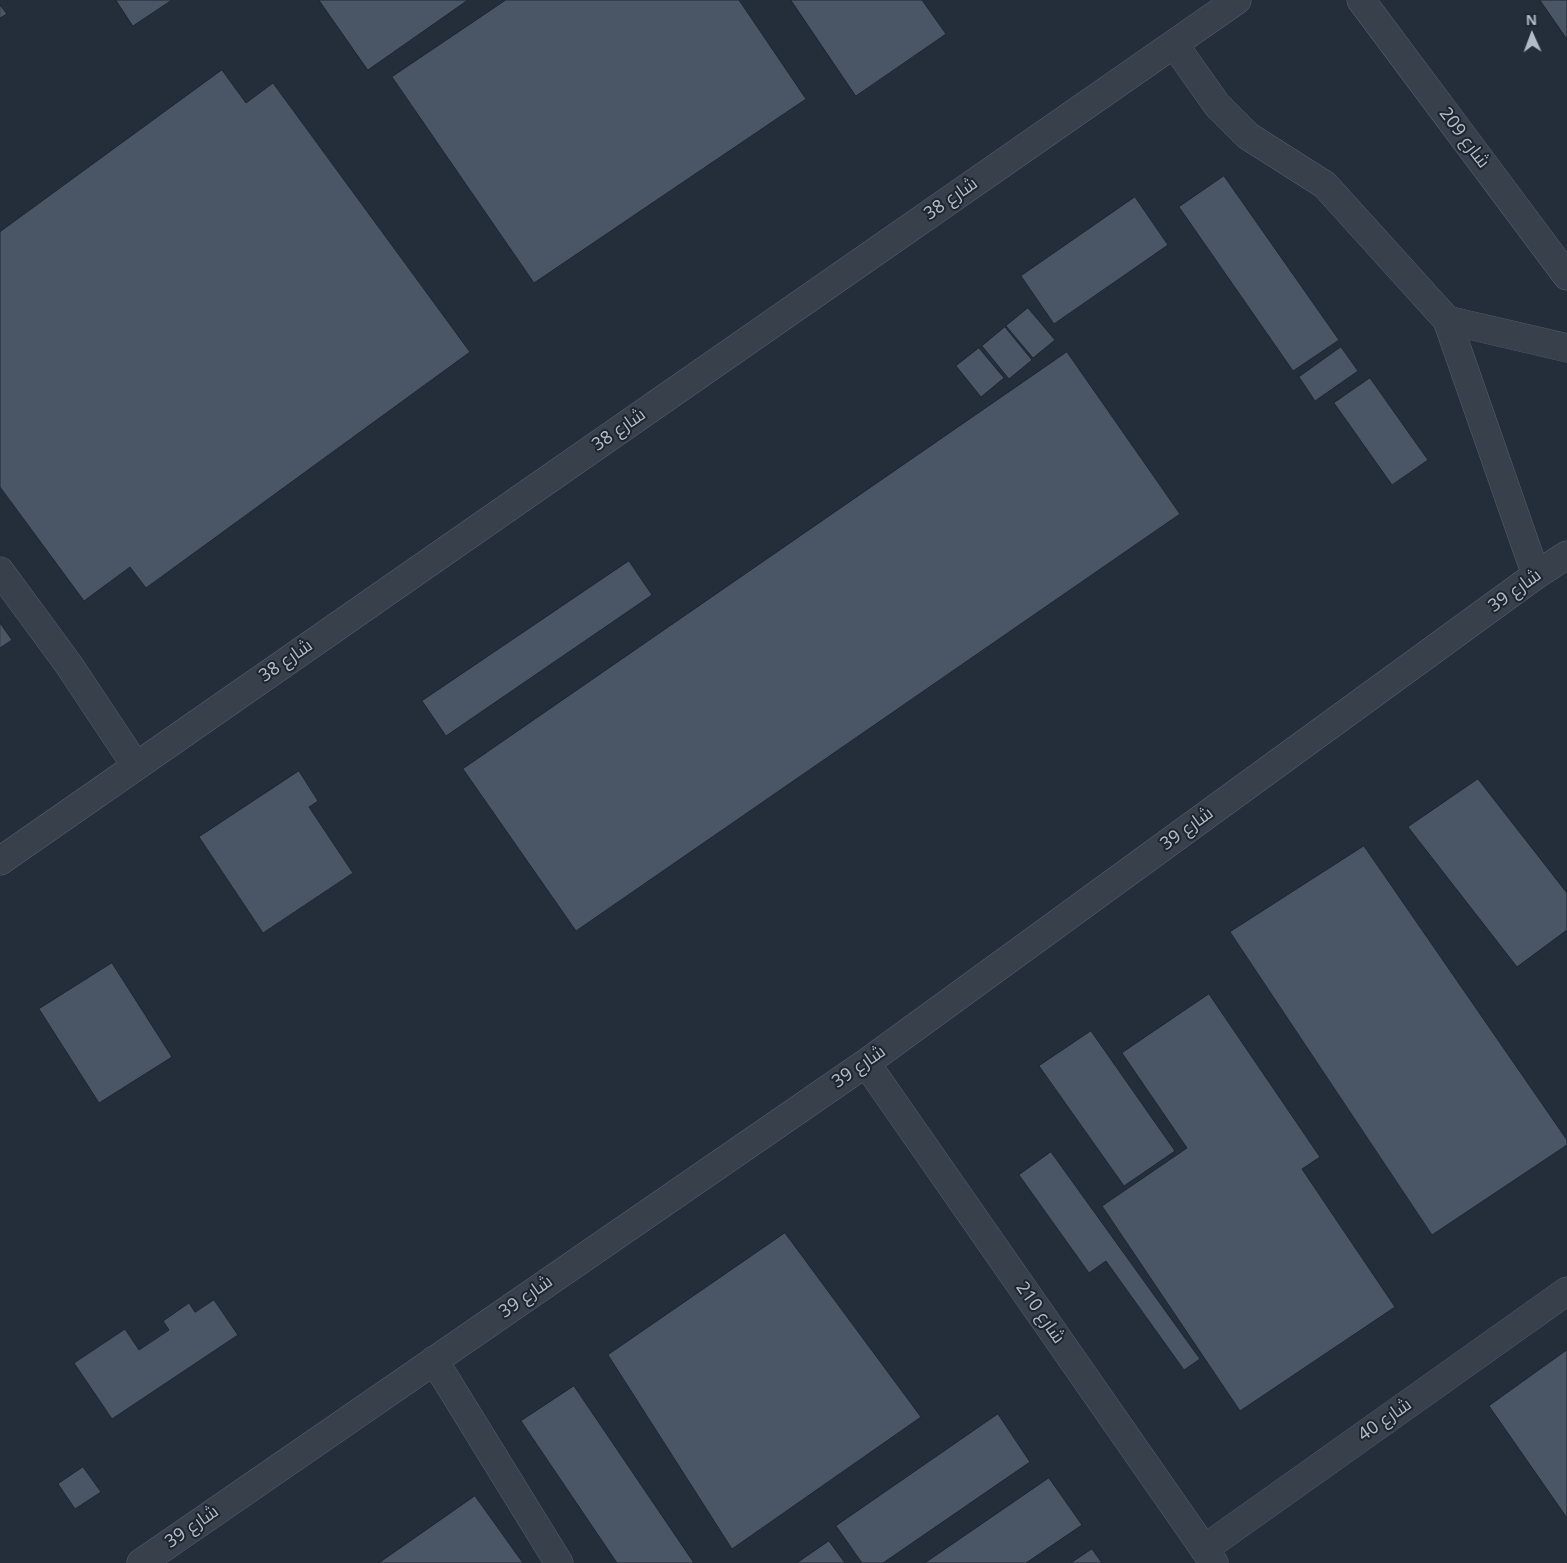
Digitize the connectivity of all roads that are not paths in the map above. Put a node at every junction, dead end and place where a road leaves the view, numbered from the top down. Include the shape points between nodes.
1 (1237, 0) edge
2 (1362, 0) edge
3 (1174, 44) junction
4 (1567, 276) edge
5 (1447, 320) junction
6 (1567, 348) edge
7 (1567, 555) edge
8 (0, 571) edge
9 (1536, 575) junction
10 (136, 766) junction
11 (0, 861) edge
12 (866, 1063) junction
13 (1567, 1291) edge
14 (434, 1360) junction
15 (1209, 1556) edge
16 (151, 1559) edge
17 (559, 1563) edge

1 - 3 street, شارع 38
2 - 4 street, شارع 209
3 - 5 street via 1217,106 1248,136 1325,185
3 - 10 street, شارع 38
5 - 6 street
5 - 9 street
7 - 9 street, شارع 39
8 - 10 street via 69,665
9 - 12 street, شارع 39
10 - 11 street, شارع 38
12 - 14 street, شارع 39
12 - 15 street, شارع 210
13 - 15 street, شارع 40
14 - 16 street, شارع 39
14 - 17 street

